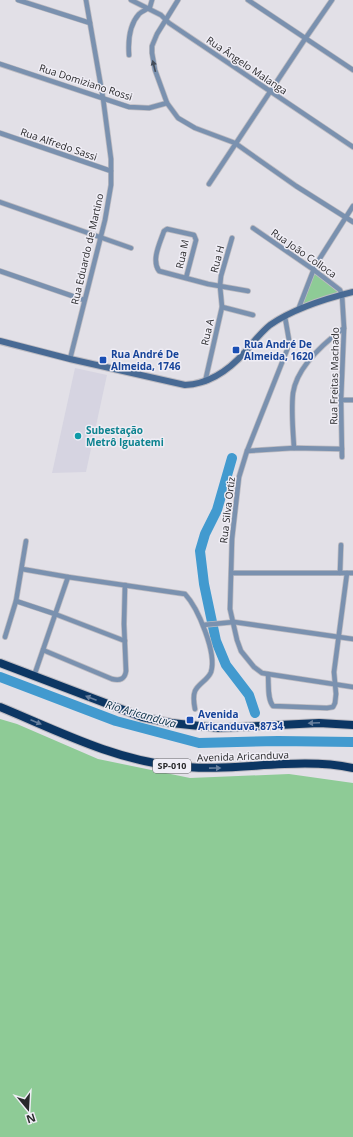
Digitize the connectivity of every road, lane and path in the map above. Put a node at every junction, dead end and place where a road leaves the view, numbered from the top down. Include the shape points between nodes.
1 (18, 0) edge
2 (86, 0) edge
3 (131, 0) edge
4 (152, 0) edge
5 (178, 0) edge
6 (248, 0) edge
7 (332, 0) edge
8 (148, 9) junction
9 (166, 20) junction
10 (90, 23) junction
11 (305, 39) junction
12 (130, 55) dead end
13 (0, 64) edge
14 (353, 70) edge
15 (270, 91) junction
16 (103, 98) junction
17 (167, 103) junction
18 (0, 133) edge
19 (235, 144) junction
20 (353, 147) edge
21 (111, 171) junction
22 (210, 184) dead end
23 (0, 202) edge
24 (353, 206) edge
25 (347, 218) junction
26 (353, 222) edge
27 (253, 228) dead end
28 (101, 237) junction
29 (232, 238) dead end
30 (131, 248) dead end
31 (314, 270) junction
32 (0, 271) edge
33 (186, 278) junction
34 (220, 286) junction
35 (248, 291) dead end
36 (353, 292) edge
37 (342, 295) junction
38 (84, 300) junction
39 (222, 307) junction
40 (298, 310) junction
41 (253, 315) dead end
42 (285, 317) junction
43 (344, 328) junction
44 (0, 341) edge
45 (70, 359) junction
46 (205, 382) junction
47 (342, 400) junction
48 (353, 400) edge
49 (294, 448) junction
50 (342, 449) junction
51 (247, 451) junction
52 (342, 457) dead end
53 (26, 541) dead end
54 (341, 545) dead end
55 (22, 568) junction
56 (232, 573) junction
57 (340, 573) junction
58 (353, 573) edge
59 (347, 575) junction
60 (68, 577) junction
61 (353, 578) edge
62 (125, 585) junction
63 (16, 601) junction
64 (54, 614) junction
65 (234, 622) junction
66 (203, 625) junction
67 (5, 637) dead end
68 (339, 637) junction
69 (353, 639) edge
70 (124, 641) junction
71 (43, 650) junction
72 (0, 663) edge
73 (268, 674) junction
74 (34, 676) junction
75 (334, 684) junction
76 (353, 687) edge
77 (0, 707) edge
78 (195, 709) dead end
79 (353, 725) edge
80 (353, 768) edge

1 - 10 street
2 - 10 street, Rua Eduardo de Martino
3 - 8 street, Rua Ângelo Malanga
4 - 8 street
5 - 9 street
6 - 11 street
7 - 11 street
8 - 9 street, Rua Ângelo Malanga
8 - 12 street via 139,14 131,28
9 - 15 street, Rua Ângelo Malanga
17 -> 9 street via 155,70 152,53 155,38
10 - 16 street, Rua Eduardo de Martino
11 - 14 street
11 - 15 street
13 - 16 street, Rua Domiziano Rossi
15 - 19 street
15 - 20 street, Rua Ângelo Malanga
16 - 17 street, Rua Domiziano Rossi via 139,108
16 - 21 street, Rua Eduardo de Martino
17 - 19 street via 184,122
18 - 21 street, Rua Alfredo Sassi
19 - 22 street
19 - 25 street
21 - 28 street, Rua Eduardo de Martino
23 - 28 street
24 - 25 street
25 - 26 street
25 - 31 street
27 - 31 street, Rua João Colloca
28 - 30 street
28 - 38 street, Rua Eduardo de Martino
29 - 34 street, Rua H
31 - 37 street, Rua João Colloca via 340,290
31 - 40 street
32 - 38 street
33 - 33 street, Rua M via 156,267 155,260 165,230 194,235 196,240
33 - 34 street
34 - 35 street
34 - 39 street, Rua A
36 - 37 main road
37 - 40 main road
37 - 43 street, Rua Freitas Machado
38 - 45 street, Rua Eduardo de Martino
39 - 41 street
39 - 46 street, Rua A
40 - 42 main road
42 - 46 main road via 270,326 232,365
42 - 51 street, Rua Silva Ortiz via 289,340 287,350
43 - 47 street, Rua Freitas Machado
43 - 49 street via 325,342 297,379 293,392
44 - 45 main road
45 - 46 main road via 185,385
47 - 48 street
47 - 50 street, Rua Freitas Machado
49 - 50 street
49 - 51 street
50 - 52 street, Rua Freitas Machado
51 - 56 street, Rua Silva Ortiz via 240,477 232,539
53 - 55 street
54 - 57 street
55 - 60 street
55 - 63 street
56 - 57 street
56 - 65 street, Rua Silva Ortiz via 230,609
57 - 59 street
58 - 59 street
59 - 61 street
59 - 68 street
60 - 62 street
60 - 64 street
62 - 66 street via 184,594
62 - 70 street
63 - 64 street
63 - 67 street
64 - 70 street
64 - 71 street
65 - 66 street
65 - 68 street
65 - 73 street, Rua Silva Ortiz via 241,651 257,670
66 - 78 street via 212,664 209,676 196,689
68 - 69 street
68 - 75 street
70 - 71 street via 126,675 120,680
71 - 74 street
72 - 74 highway
73 - 75 street
73 - 75 street via 273,706 333,707
79 -> 74 highway via 319,723 220,728 171,723 142,717
75 - 76 street
77 -> 80 highway, Avenida Aricanduva / SP-010 via 113,752 174,766 211,768 317,764

